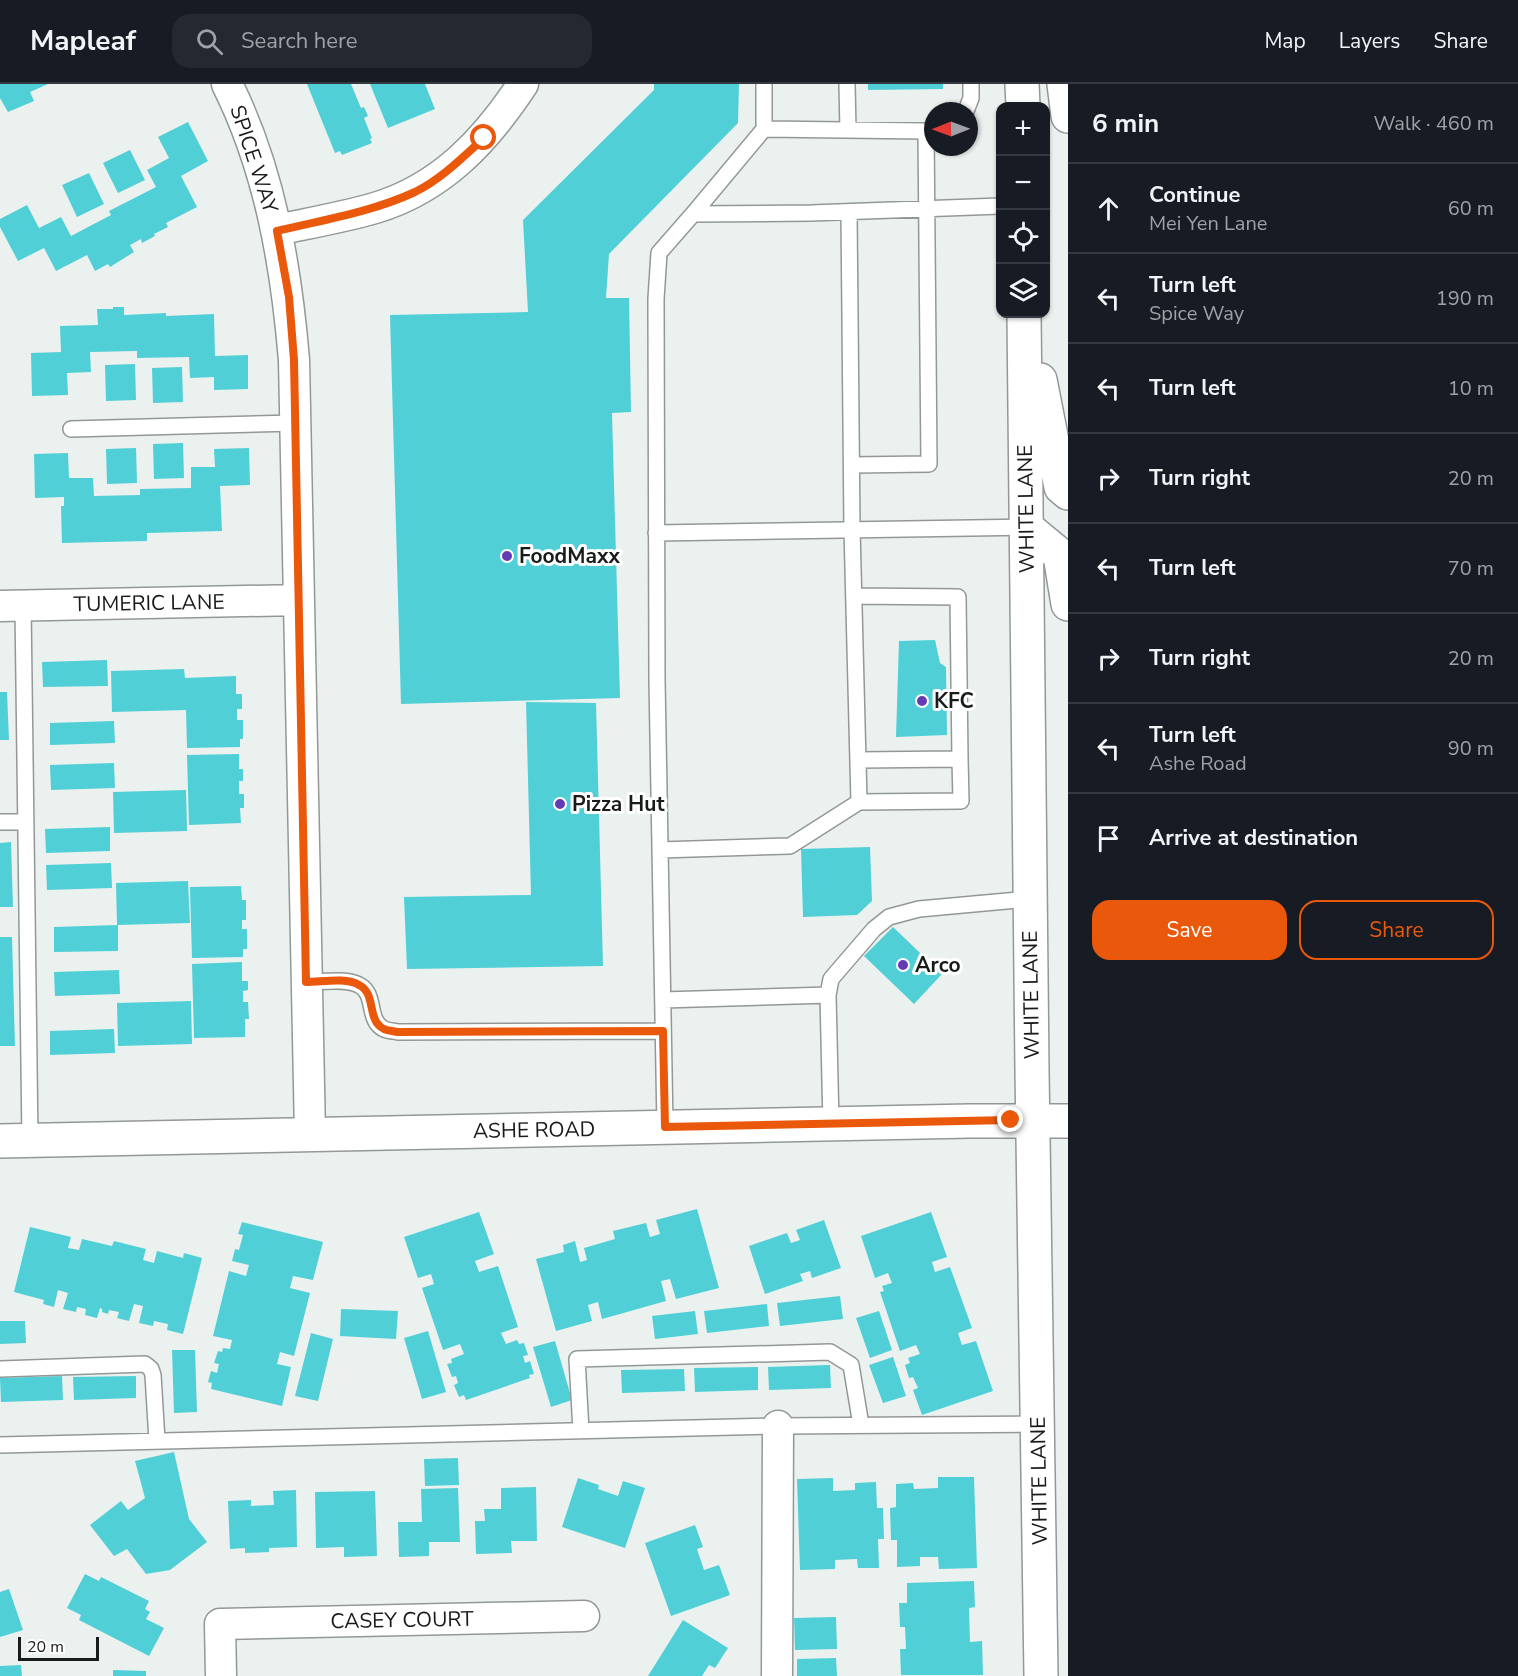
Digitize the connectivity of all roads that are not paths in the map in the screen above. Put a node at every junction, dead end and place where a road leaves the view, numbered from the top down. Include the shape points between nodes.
1 (523, 84) edge
2 (764, 84) edge
3 (847, 84) edge
4 (971, 84) edge
5 (1022, 84) edge
6 (1064, 84) edge
7 (231, 86) edge
8 (969, 102) edge
9 (1023, 102) edge
10 (1068, 116) edge
11 (764, 129) junction
12 (848, 130) junction
13 (924, 131) edge
14 (929, 156) edge
15 (996, 207) edge
16 (927, 209) junction
17 (849, 212) junction
18 (693, 214) junction
19 (277, 231) junction
20 (1026, 318) edge
21 (1027, 318) edge
22 (295, 423) junction
23 (71, 429) dead end
24 (852, 465) junction
25 (1068, 493) edge
26 (1026, 526) junction
27 (852, 529) junction
28 (656, 533) junction
29 (854, 596) junction
30 (299, 600) junction
31 (1068, 604) edge
32 (11, 606) edge
33 (960, 759) junction
34 (858, 760) junction
35 (859, 802) junction
36 (0, 822) edge
37 (25, 822) junction
38 (660, 850) junction
39 (1030, 899) junction
40 (306, 982) junction
41 (828, 995) junction
42 (663, 1000) junction
43 (663, 1031) junction
44 (1033, 1120) junction
45 (1068, 1121) edge
46 (831, 1124) junction
47 (665, 1127) junction
48 (310, 1134) junction
49 (15, 1141) edge
50 (0, 1369) edge
51 (1038, 1424) junction
52 (861, 1425) junction
53 (778, 1426) junction
54 (580, 1431) junction
55 (157, 1441) junction
56 (0, 1445) edge
57 (584, 1616) dead end
58 (221, 1676) edge
59 (777, 1676) edge
60 (1041, 1676) edge

1 - 19 street via 484,138 452,168 416,191 377,207
2 - 11 lane
3 - 12 lane
4 - 8 lane
5 - 9 main road
6 - 10 main road
7 - 19 street, SPICE WAY via 261,170
11 - 12 lane
11 - 18 lane
12 - 13 lane
14 - 16 lane
15 - 16 lane
16 - 17 lane
16 - 24 lane via 929,464
17 - 18 lane
17 - 24 lane
18 - 28 lane via 659,253
19 - 22 street, SPICE WAY via 289,297
20 - 26 main road, WHITE LANE
21 - 25 main road via 1061,488
22 - 23 lane
22 - 30 street, SPICE WAY
24 - 27 lane
26 - 27 lane
26 - 31 main road via 1060,555
26 - 39 main road, WHITE LANE
27 - 28 lane
27 - 29 lane
28 - 38 lane
29 - 33 lane via 958,597
29 - 34 lane
30 - 32 street, TUMERIC LANE
30 - 40 street, SPICE WAY
32 - 37 lane
33 - 34 lane
33 - 35 lane via 961,801
34 - 35 lane
35 - 38 lane via 790,846
36 - 37 lane
37 - 49 lane
38 - 42 lane
39 - 41 lane via 919,909 889,917 874,928 831,979
39 - 44 main road, WHITE LANE
40 - 43 lane via 359,984 369,994 375,1020 382,1028 398,1032
40 - 48 street, SPICE WAY
41 - 42 lane
41 - 46 lane
42 - 43 lane
43 - 47 lane
44 - 45 main road, ASHE ROAD
44 - 46 main road, ASHE ROAD
44 - 51 main road, WHITE LANE
46 - 47 main road, ASHE ROAD
47 - 48 main road, ASHE ROAD
48 - 49 main road, ASHE ROAD
50 - 55 lane via 145,1364 153,1375
51 - 52 lane
51 - 60 main road, WHITE LANE
52 - 53 lane
52 - 54 lane via 850,1365 830,1352 578,1359
53 - 54 lane
53 - 59 street
54 - 55 lane
55 - 56 lane
57 - 58 street, CASEY COURT via 220,1623

